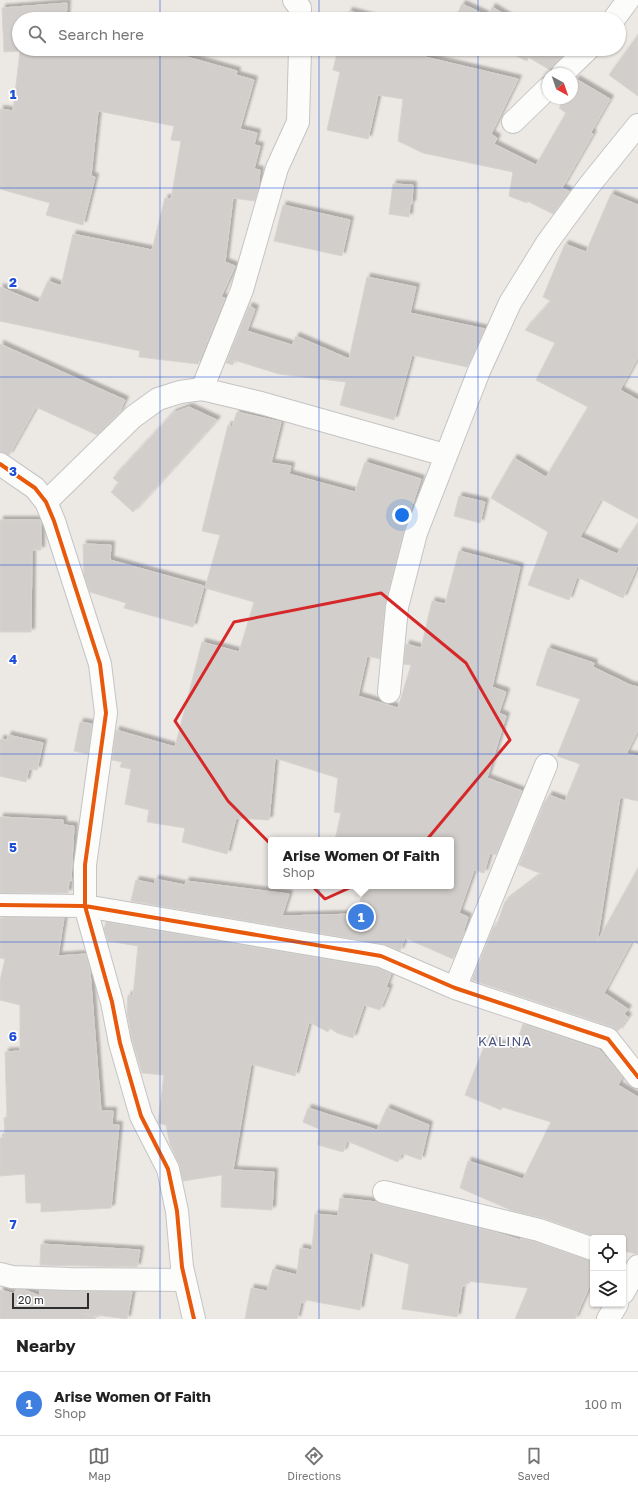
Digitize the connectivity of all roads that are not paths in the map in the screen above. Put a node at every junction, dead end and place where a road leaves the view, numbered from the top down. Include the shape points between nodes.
1 (294, 0) edge
2 (628, 0) edge
3 (300, 12) edge
4 (619, 12) edge
5 (300, 56) edge
6 (581, 56) edge
7 (568, 68) edge
8 (542, 94) edge
9 (513, 122) dead end
10 (638, 125) edge
11 (202, 389) junction
12 (445, 455) junction
13 (0, 464) edge
14 (46, 502) junction
15 (389, 692) dead end
16 (546, 765) dead end
17 (0, 905) edge
18 (85, 906) junction
19 (455, 988) junction
20 (638, 1077) edge
21 (384, 1192) dead end
22 (590, 1248) edge
23 (626, 1261) edge
24 (638, 1266) edge
25 (0, 1274) edge
26 (185, 1280) junction
27 (626, 1288) edge
28 (615, 1307) edge
29 (194, 1319) edge
30 (608, 1319) edge

1 - 3 street
2 - 4 street
5 - 11 street via 298,122 276,168 242,290
6 - 7 street
8 - 9 street
10 - 12 street via 547,243 510,303
11 - 12 street
11 - 14 street via 158,399 133,417
12 - 15 street via 416,533 398,600
13 - 14 street via 35,488
14 - 18 street via 100,664 106,714 85,865
16 - 19 street
17 - 18 street
18 - 19 street via 381,956
18 - 26 street via 141,1116 168,1169 177,1211
19 - 20 street via 608,1039
21 - 22 street via 539,1230
23 - 24 street
24 - 27 street
25 - 26 street via 12,1277 70,1279
26 - 29 street
28 - 30 street

